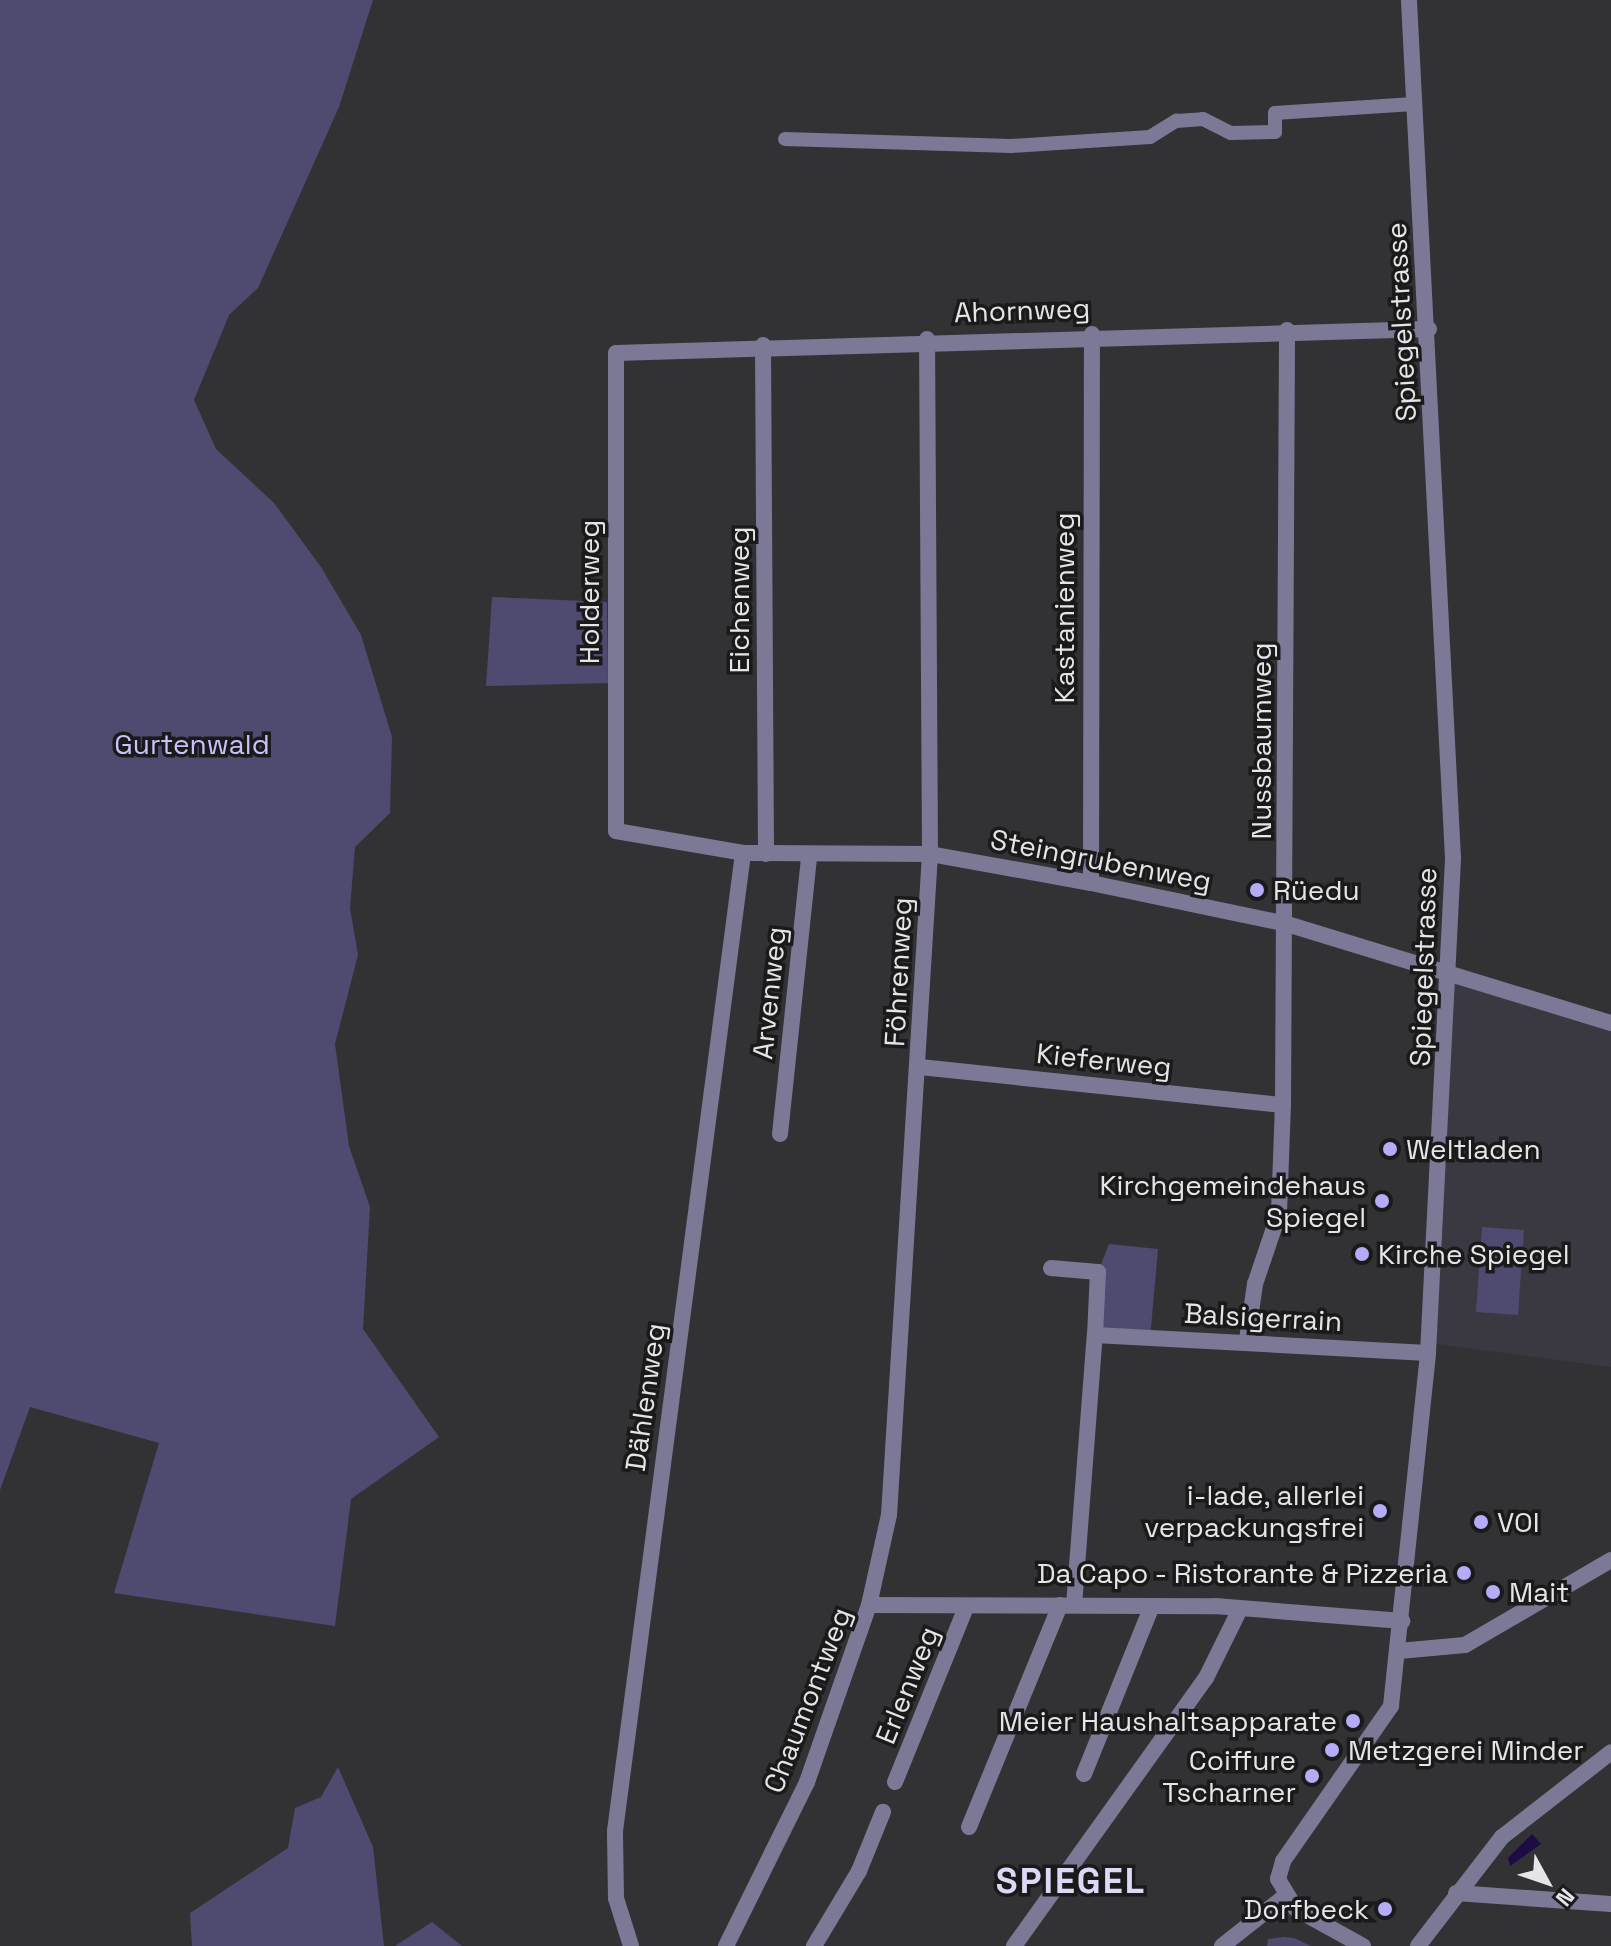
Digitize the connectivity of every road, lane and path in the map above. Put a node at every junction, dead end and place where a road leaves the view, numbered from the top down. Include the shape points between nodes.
1 (1409, 0) edge
2 (1414, 104) junction
3 (785, 139) dead end
4 (1429, 329) junction
5 (1287, 330) junction
6 (1092, 334) junction
7 (927, 339) junction
8 (763, 345) junction
9 (616, 353) joint
10 (616, 831) joint
11 (743, 853) junction
12 (766, 854) junction
13 (930, 854) junction
14 (809, 856) junction
15 (1091, 883) junction
16 (1287, 924) junction
17 (1451, 970) junction
18 (1611, 1023) edge
19 (920, 1067) junction
20 (1283, 1105) junction
21 (780, 1134) dead end
22 (1051, 1268) dead end
23 (1095, 1335) junction
24 (1247, 1340) junction
25 (1428, 1353) junction
26 (1611, 1560) edge
27 (869, 1605) junction
28 (1067, 1605) junction
29 (1152, 1606) junction
30 (966, 1607) junction
31 (1240, 1609) junction
32 (1402, 1621) junction
33 (1399, 1651) junction
34 (1611, 1752) edge
35 (1084, 1774) dead end
36 (895, 1782) dead end
37 (883, 1812) dead end
38 (969, 1827) dead end
39 (1456, 1893) junction
40 (1284, 1897) junction
41 (1611, 1904) edge
42 (631, 1946) edge
43 (726, 1946) edge
44 (814, 1946) edge
45 (1014, 1946) edge
46 (1222, 1946) edge
47 (1363, 1946) edge
48 (1418, 1946) edge

1 - 2 street, Spiegelstrasse
2 - 3 street via 1275,113 1275,132 1231,133 1203,119 1176,121 1150,137 1011,146
2 - 4 street, Spiegelstrasse
4 - 5 street, Ahornweg
4 - 17 street, Spiegelstrasse via 1449,734
5 - 6 street, Ahornweg
5 - 16 street, Nussbaumweg
6 - 7 street, Ahornweg
6 - 15 street, Kastanienweg
7 - 8 street, Ahornweg
7 - 13 street, Föhrenweg
8 - 9 street, Ahornweg
8 - 12 street, Eichenweg
9 - 10 street, Holderweg
10 - 11 street, Steingrubenweg
11 - 12 street, Steingrubenweg
11 - 42 street, Dählenweg via 615,1831 616,1898
12 - 14 street, Steingrubenweg
13 - 14 street, Steingrubenweg
13 - 15 street, Steingrubenweg
13 - 19 street, Föhrenweg
14 - 21 street, Arvenweg
15 - 16 street, Steingrubenweg
16 - 17 street, Steingrubenweg
16 - 20 street, Nussbaumweg
17 - 18 street, Steingrubenweg
17 - 25 street, Spiegelstrasse
19 - 20 street, Kieferweg
19 - 27 street, Föhrenweg via 889,1515
20 - 24 street, Nussbaumweg via 1279,1213 1255,1284
22 - 23 street via 1098,1272
23 - 24 street, Balsigerrain
23 - 28 street
24 - 25 street, Balsigerrain
25 - 32 street, Spiegelstrasse
26 - 33 street via 1465,1645
27 - 30 street, Chaumontweg
27 - 43 street, Chaumontweg via 807,1782
28 - 29 street, Chaumontweg
28 - 30 street, Chaumontweg
28 - 38 street
29 - 31 street, Chaumontweg
29 - 35 street
30 - 36 street, Erlenweg
31 - 32 street, Chaumontweg
31 - 45 street via 1206,1678
32 - 33 street, Spiegelstrasse
33 - 40 street, Spiegelstrasse via 1387,1716 1281,1864
34 - 39 street via 1502,1837
37 - 44 street via 859,1871
39 - 41 street
39 - 48 street
40 - 46 street
40 - 47 street

